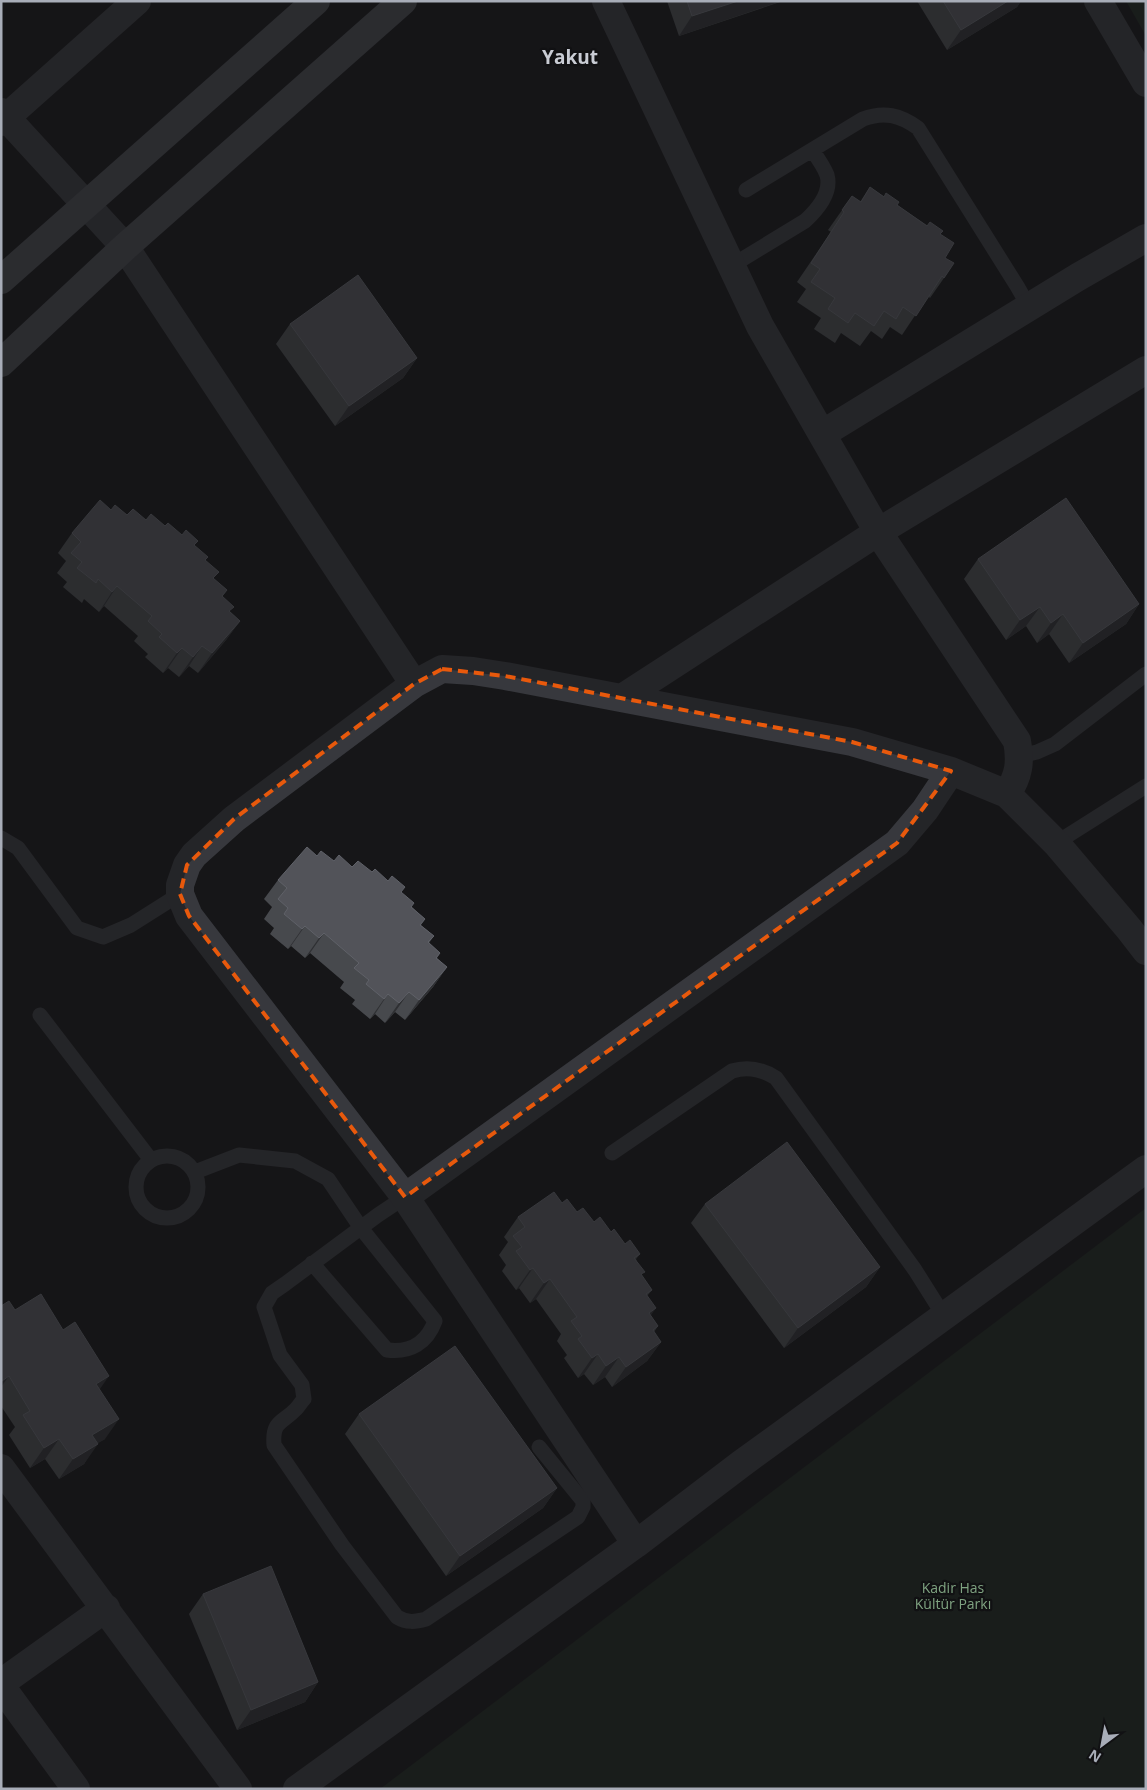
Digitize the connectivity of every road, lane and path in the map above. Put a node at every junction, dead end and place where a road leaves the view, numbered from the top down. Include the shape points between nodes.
1 (137, 1) edge
2 (316, 1) edge
3 (403, 1) edge
4 (606, 1) edge
5 (1098, 1) edge
6 (1146, 83) edge
7 (3, 117) edge
8 (812, 150) junction
9 (746, 190) dead end
10 (86, 205) junction
11 (1146, 238) edge
12 (125, 247) junction
13 (731, 266) junction
14 (1, 280) edge
15 (1029, 307) junction
16 (1, 363) edge
17 (1146, 370) edge
18 (822, 434) junction
19 (878, 532) junction
20 (1146, 674) edge
21 (414, 684) junction
22 (622, 698) junction
23 (1020, 756) junction
24 (951, 771) junction
25 (1146, 786) edge
26 (1007, 794) junction
27 (1, 838) edge
28 (1056, 843) junction
29 (180, 894) junction
30 (1146, 951) edge
31 (40, 1015) dead end
32 (612, 1153) dead end
33 (151, 1160) junction
34 (1146, 1169) edge
35 (195, 1172) junction
36 (406, 1197) junction
37 (361, 1228) junction
38 (312, 1264) junction
39 (944, 1316) junction
40 (539, 1448) dead end
41 (1, 1468) edge
42 (636, 1544) junction
43 (106, 1608) junction
44 (1, 1684) edge
45 (76, 1789) edge
46 (238, 1789) edge
47 (297, 1789) edge

1 - 7 street
2 - 10 street
3 - 12 street
4 - 13 street
5 - 6 street
7 - 10 street
8 - 9 lane
8 - 13 lane via 827,175 823,200 816,212
8 - 15 lane via 873,115 894,115 907,120 918,128
10 - 12 street
10 - 14 street
11 - 15 street
12 - 16 street
12 - 21 street
13 - 18 street via 760,326
15 - 18 street
17 - 19 street
18 - 19 street
19 - 22 street
19 - 23 street via 1017,741
20 - 23 lane via 1055,744
21 - 22 street via 442,669 450,669
21 - 29 street via 234,820 194,855 183,876
22 - 24 street via 852,742
23 - 26 street via 1017,777
24 - 26 street
24 - 36 street via 925,810 897,843
25 - 28 lane
26 - 28 street
27 - 29 lane via 18,848 77,928 103,937 132,925
28 - 30 street
29 - 36 street via 189,916
31 - 33 lane
32 - 39 lane via 732,1071 750,1068 768,1073 782,1086 915,1270
33 - 35 lane via 162,1156 176,1157
33 - 35 lane via 141,1169 136,1189 145,1209 155,1216 168,1218 190,1208 197,1197
34 - 39 street
35 - 37 lane via 239,1155 295,1161 328,1179
36 - 37 lane
36 - 42 street
37 - 38 lane
37 - 38 lane via 435,1321 427,1338 420,1344 410,1350 387,1350
38 - 40 lane via 272,1293 264,1307 280,1355 302,1385 304,1399 296,1410 279,1422 273,1436 274,1445 342,1545 397,1618 405,1622 426,1619 578,1517 583,1502
39 - 42 street
41 - 43 street
42 - 47 street
43 - 44 street
43 - 46 street
44 - 45 street

